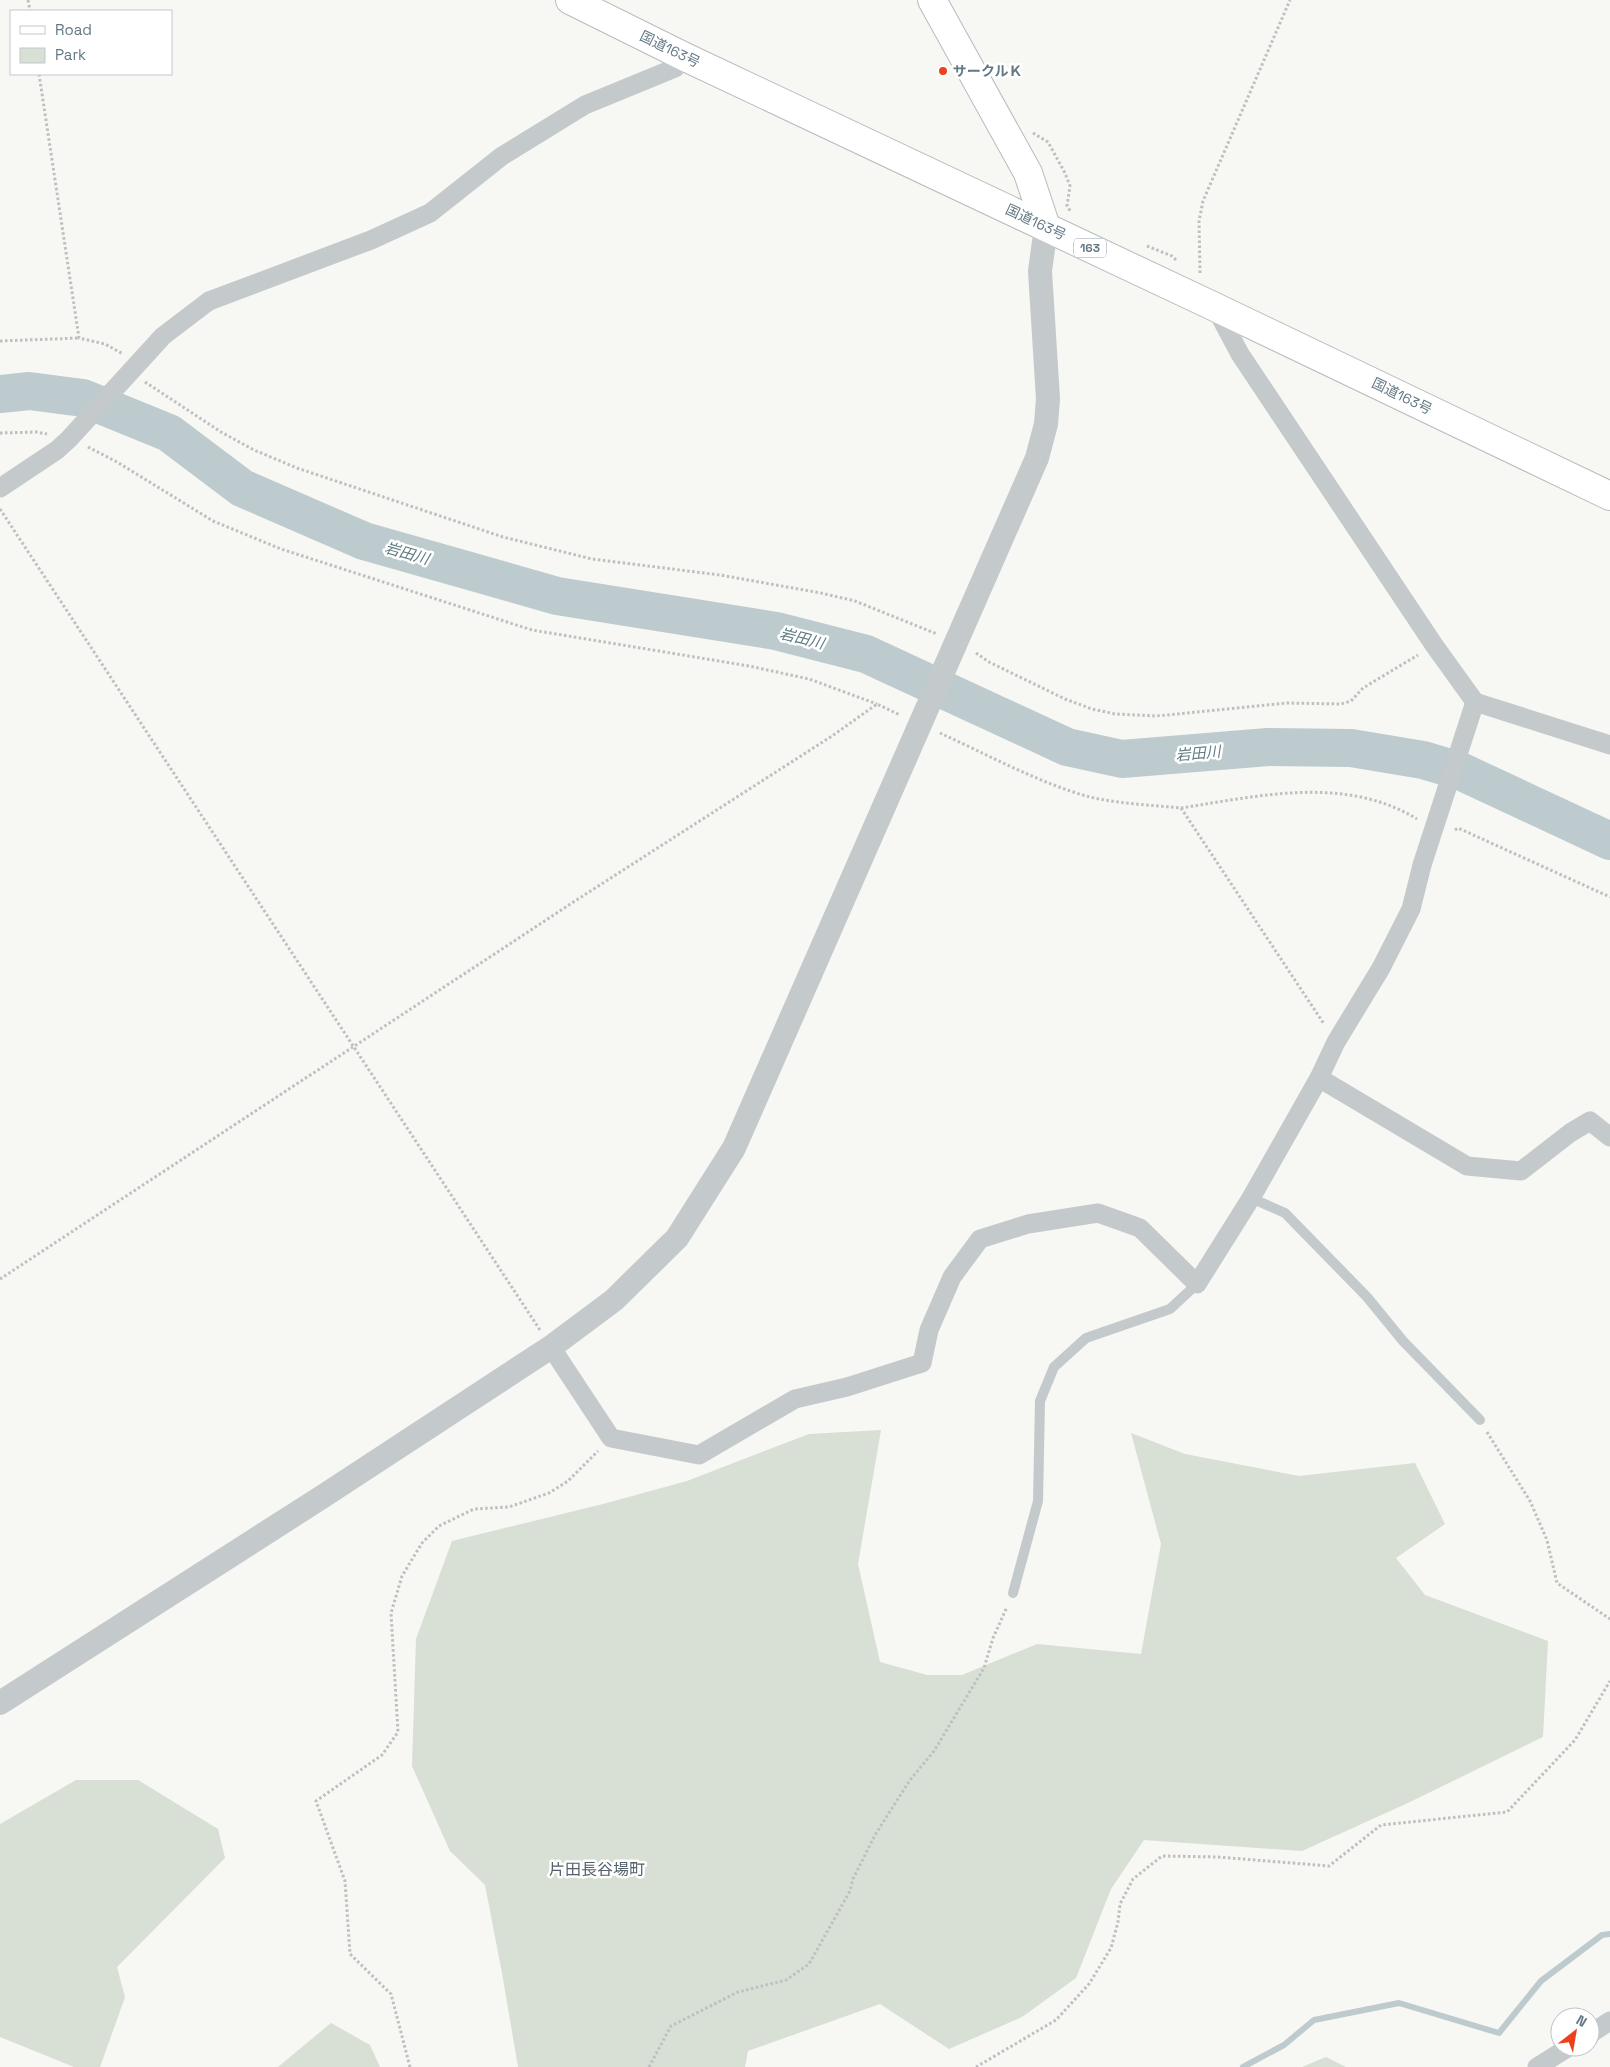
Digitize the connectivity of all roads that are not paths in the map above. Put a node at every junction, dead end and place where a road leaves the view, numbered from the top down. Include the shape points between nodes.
1 (570, 0) edge
2 (932, 0) edge
3 (685, 57) junction
4 (1046, 227) junction
5 (1206, 302) junction
6 (0, 488) edge
7 (1610, 496) edge
8 (1475, 702) junction
9 (1610, 745) edge
10 (1319, 1078) junction
11 (1610, 1137) edge
12 (1251, 1198) junction
13 (1197, 1284) junction
14 (551, 1347) junction
15 (1480, 1420) road end
16 (1013, 1593) road end
17 (0, 1703) edge
18 (1553, 2057) edge
19 (1537, 2067) edge

1 - 3 main road, 国道163号 / 163
2 - 4 main road via 1028,173
3 - 4 main road, 国道163号 / 163
3 - 6 street via 675,68 585,105 502,156 430,213 370,240 209,301 163,336 57,450
4 - 5 main road, 国道163号 / 163
4 - 14 street via 1040,271 1048,399 1046,424 1037,458 734,1148 677,1238 614,1300
5 - 7 main road, 国道163号 / 163
5 - 8 street
8 - 9 street
8 - 10 street via 1441,827 1422,865 1411,909 1382,968 1336,1042
10 - 11 street via 1467,1166 1521,1171 1590,1121
10 - 12 street
12 - 13 street
12 - 15 lane via 1285,1213
13 - 14 street via 1140,1228 1098,1213 1028,1224 980,1239 952,1278 929,1330 922,1363 847,1387 795,1399 699,1455 611,1438
13 - 16 lane via 1170,1309 1086,1338 1054,1367 1040,1401 1038,1501
14 - 17 street
18 - 19 street

